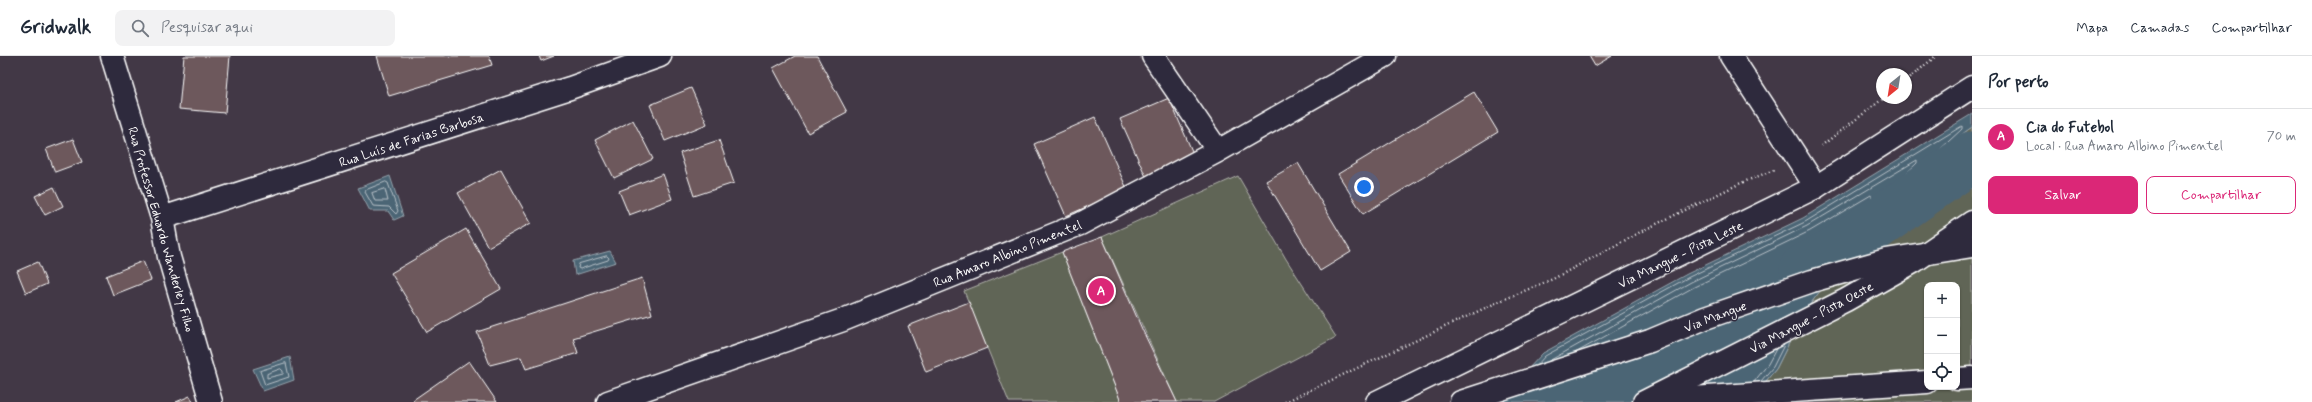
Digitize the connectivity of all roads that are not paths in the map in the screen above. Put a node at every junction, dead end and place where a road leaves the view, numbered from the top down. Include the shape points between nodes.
1 (112, 56) edge
2 (660, 56) edge
3 (1153, 56) edge
4 (1385, 56) edge
5 (1731, 56) edge
6 (1972, 78) edge
7 (1972, 87) edge
8 (1948, 104) junction
9 (1218, 151) junction
10 (1816, 187) junction
11 (162, 218) junction
12 (1972, 222) edge
13 (1972, 246) edge
14 (1972, 378) edge
15 (1960, 379) edge
16 (1924, 382) edge
17 (1646, 401) edge
18 (211, 402) edge
19 (608, 402) edge
20 (1377, 402) edge
21 (1461, 402) edge

1 - 11 street, Rua Professor Eduardo Wanderley Filho
2 - 11 street, Rua Luís de Farias Barbosa via 570,88
3 - 9 street
4 - 9 street, Rua Amaro Albino Pimentel
5 - 10 street
6 - 8 street
7 - 8 street, Via Mangue - Pista Leste
8 - 10 street, Via Mangue - Pista Leste
9 - 19 street, Rua Amaro Albino Pimentel via 1080,224 843,320
10 - 20 street, Via Mangue - Pista Leste
11 - 18 street, Rua Professor Eduardo Wanderley Filho via 169,257
12 - 17 street, Via Mangue - Pista Oeste via 1915,261 1846,300
13 - 21 street, Via Mangue via 1886,260 1812,281 1705,318 1650,341
14 - 15 street
16 - 17 street

